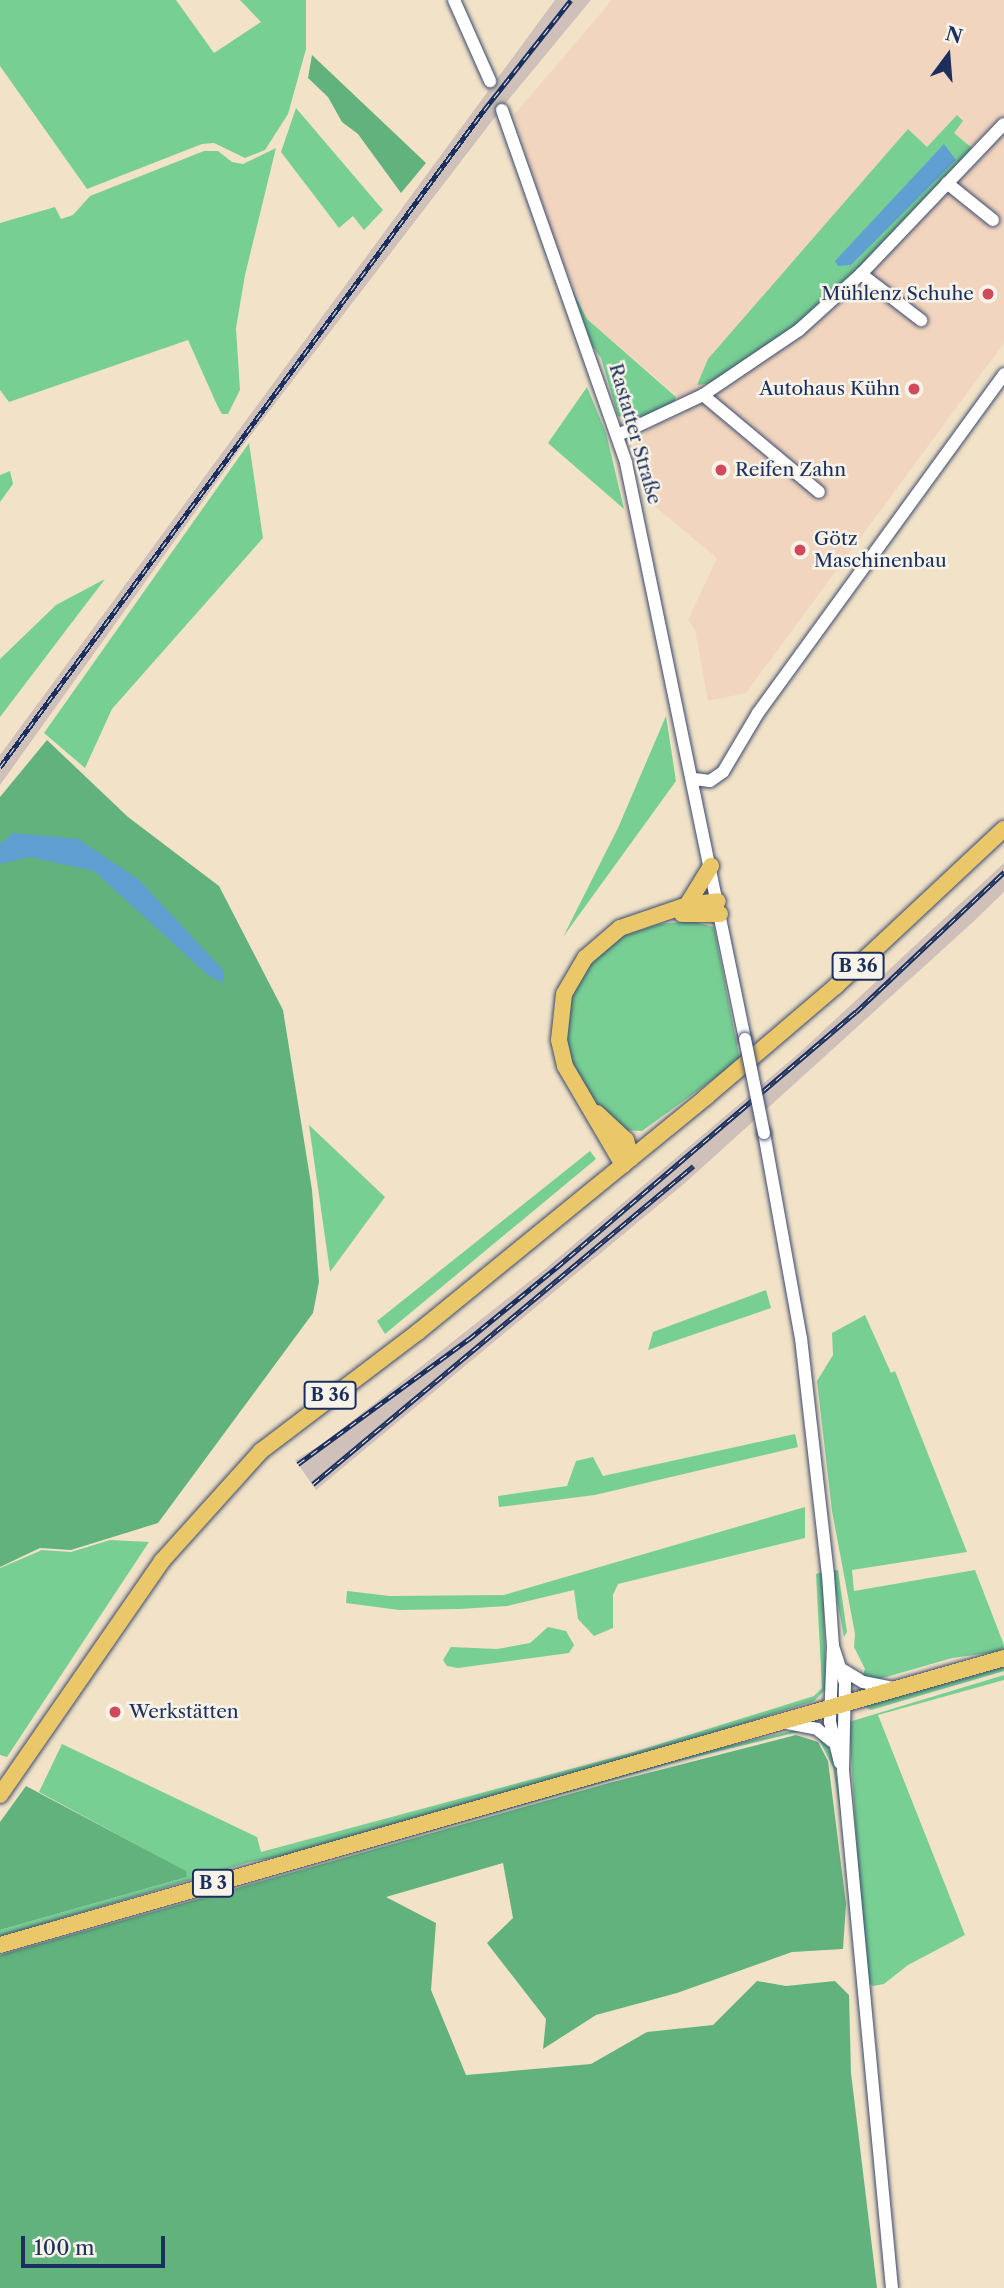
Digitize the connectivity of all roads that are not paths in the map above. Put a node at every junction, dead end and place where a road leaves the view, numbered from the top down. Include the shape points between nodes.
1 (454, 0) edge
2 (491, 82) tunnel mouth
3 (502, 110) tunnel mouth
4 (1004, 124) edge
5 (947, 183) junction
6 (993, 220) dead end
7 (861, 274) junction
8 (921, 320) dead end
9 (1004, 374) edge
10 (703, 394) junction
11 (618, 435) junction
12 (819, 492) dead end
13 (694, 779) junction
14 (1004, 829) edge
15 (711, 866) junction
16 (687, 905) junction
17 (719, 908) junction
18 (666, 915) junction
19 (589, 1107) junction
20 (619, 1131) junction
21 (662, 1134) junction
22 (627, 1162) junction
23 (833, 1646) junction
24 (1004, 1658) edge
25 (843, 1670) junction
26 (895, 1688) junction
27 (837, 1704) junction
28 (778, 1721) junction
29 (832, 1741) junction
30 (843, 1770) junction
31 (0, 1795) edge
32 (3, 1943) edge
33 (892, 2288) edge

1 - 2 street
3 - 11 street, Rastatter Straße
4 - 5 street
5 - 6 street
5 - 7 street
7 - 8 street
7 - 10 street via 799,330
9 - 13 street via 758,713 727,765
10 - 11 street
10 - 12 street
11 - 13 street, Rastatter Straße
13 - 15 street, Rastatter Straße
14 - 21 main road, B 36 via 836,986
15 - 16 main road
15 - 17 street, Rastatter Straße
16 - 17 main road
16 - 18 main road
17 - 18 main road
17 - 23 street, Rastatter Straße, bridge via 800,1338
18 - 19 main road via 620,928 598,943 564,994 559,1040 565,1066
19 - 20 main road
19 - 22 main road
20 - 21 main road
20 - 22 main road
21 - 22 main road, B 36
22 - 31 main road, B 36 via 418,1332 261,1451 169,1552
23 - 25 street
23 - 27 street
24 - 26 main road, B 3
25 - 26 street via 863,1682
25 - 27 street
26 - 27 main road, B 3
27 - 28 main road, B 3
27 - 29 street
27 - 30 street
28 - 29 street via 817,1729
28 - 32 main road, B 3
29 - 30 street
30 - 33 street

